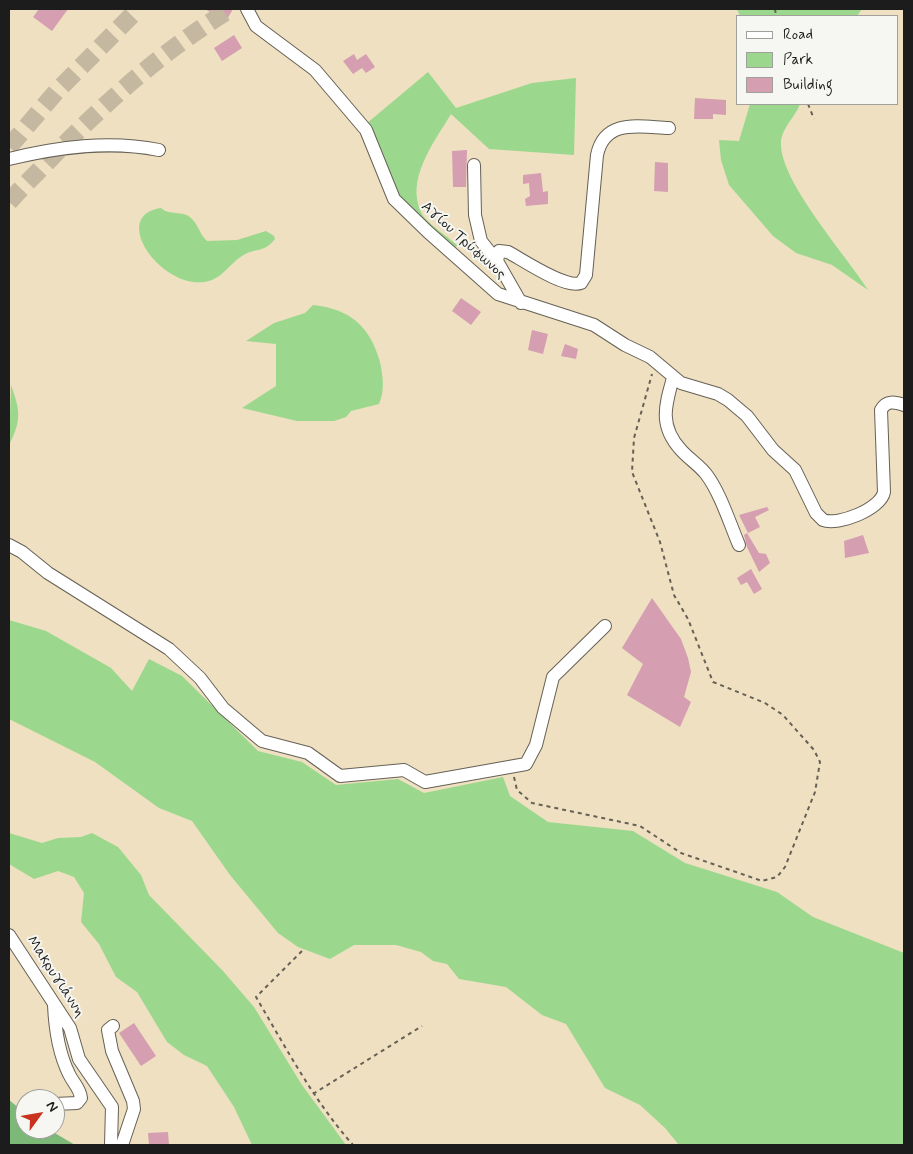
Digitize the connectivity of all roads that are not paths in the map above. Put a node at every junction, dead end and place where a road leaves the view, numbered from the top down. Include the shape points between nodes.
1 (247, 9) edge
2 (669, 128) dead end
3 (159, 150) dead end
4 (9, 159) edge
5 (474, 165) dead end
6 (497, 261) junction
7 (521, 303) junction
8 (674, 378) junction
9 (904, 405) edge
10 (9, 545) edge
11 (739, 545) dead end
12 (605, 626) dead end
13 (9, 935) edge
14 (54, 1003) junction
15 (113, 1026) dead end
16 (65, 1104) edge
17 (111, 1145) edge
18 (122, 1145) edge

1 - 7 street, Αγίου Τρύφωνος via 256,26 315,70 366,130 394,199 498,294
2 - 6 street via 616,128 600,142 583,281 576,284 564,281 508,252 499,251
3 - 4 street via 134,145 90,145
5 - 6 street via 475,215 481,241
6 - 7 street
7 - 8 street, Αγίου Τρύφωνος via 587,321 655,361
8 - 9 street, Αγίου Τρύφωνος via 691,388 722,396 737,407 773,450 795,470 818,516 831,522 874,507 882,500 881,410 891,402
8 - 11 street via 664,415 668,428 681,450 709,479
10 - 12 street via 169,649 200,678 223,708 262,741 308,752 340,776 404,770 425,782 526,764 536,745 553,677
13 - 14 street, Μακρυγιάννη
14 - 16 street via 64,1060 81,1098 81,1101
14 - 17 street, Μακρυγιάννη via 70,1028 80,1059 112,1107
15 - 18 street via 108,1030 112,1051 134,1109

